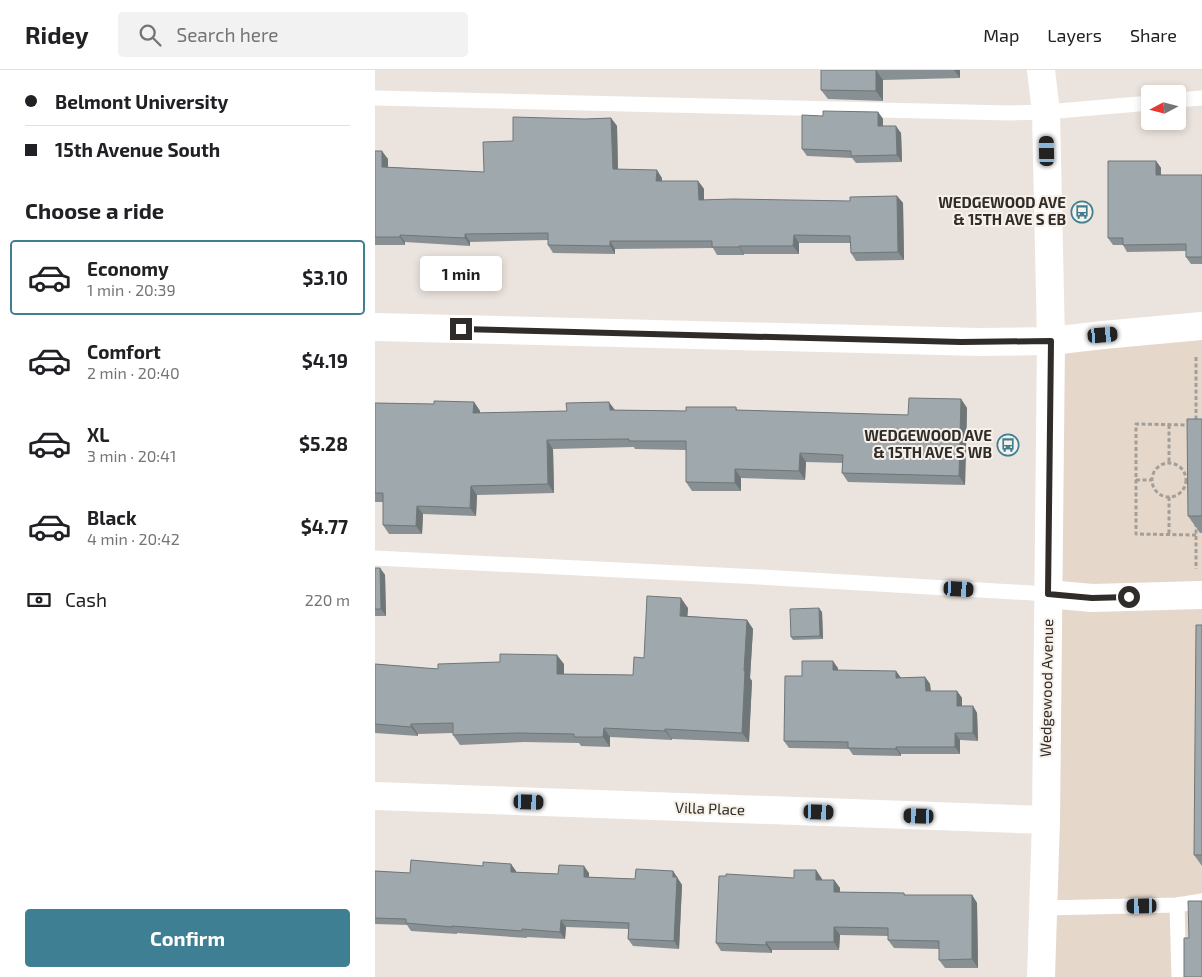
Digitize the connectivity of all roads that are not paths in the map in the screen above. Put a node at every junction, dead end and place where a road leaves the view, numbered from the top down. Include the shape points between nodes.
1 (1041, 70) edge
2 (375, 98) edge
3 (1202, 98) edge
4 (1186, 99) edge
5 (1141, 103) edge
6 (1046, 112) junction
7 (375, 326) edge
8 (1202, 326) edge
9 (1051, 341) junction
10 (375, 558) edge
11 (1199, 584) edge
12 (1048, 594) junction
13 (375, 796) edge
14 (1046, 820) junction
15 (1202, 901) edge
16 (1177, 905) junction
17 (1044, 908) junction
18 (1041, 977) edge
19 (1179, 977) edge

1 - 6 street, Wedgewood Avenue
2 - 6 lane
3 - 4 lane
5 - 6 lane
6 - 9 street, Wedgewood Avenue
7 - 9 street via 961,342
8 - 9 street
9 - 12 street, Wedgewood Avenue
10 - 12 lane
11 - 12 street via 1092,598
12 - 14 street, Wedgewood Avenue
13 - 14 street, Villa Place
14 - 17 street, Wedgewood Avenue
15 - 16 lane
16 - 17 lane
16 - 19 lane
17 - 18 street, Wedgewood Avenue

